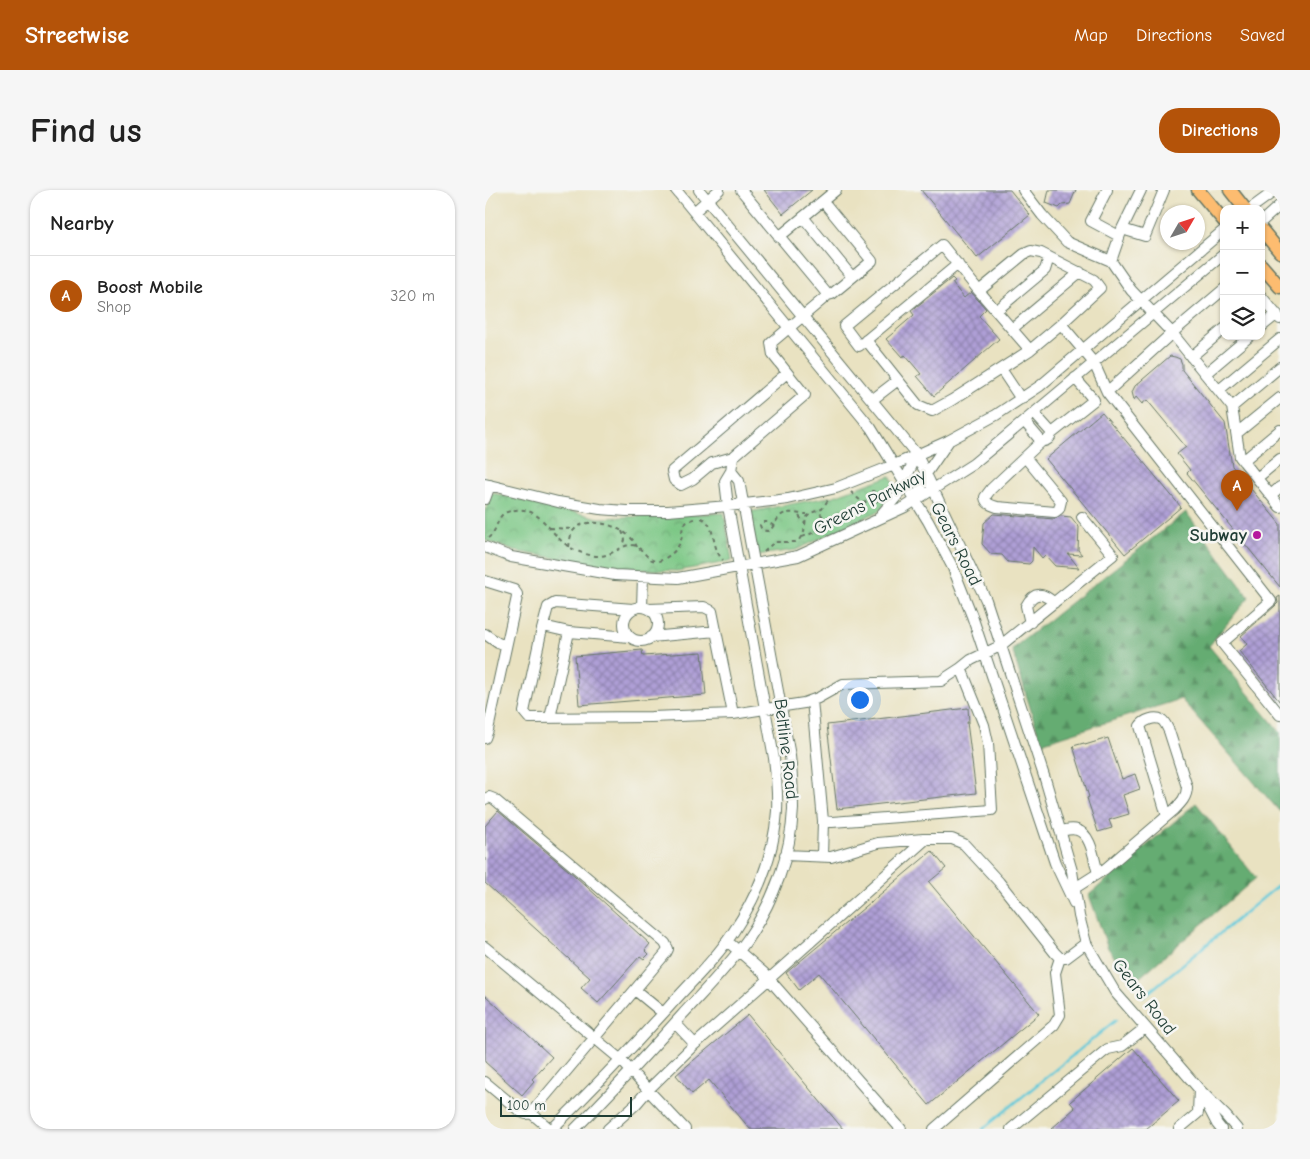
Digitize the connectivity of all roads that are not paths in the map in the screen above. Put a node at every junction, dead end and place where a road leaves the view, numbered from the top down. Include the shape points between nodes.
1 (676, 190) edge
2 (699, 190) edge
3 (719, 190) edge
4 (741, 190) edge
5 (836, 190) edge
6 (1023, 190) edge
7 (1107, 190) edge
8 (1141, 190) edge
9 (1164, 190) edge
10 (1198, 190) edge
11 (1230, 190) edge
12 (1276, 190) edge
13 (707, 200) junction
14 (823, 201) junction
15 (1242, 205) edge
16 (1255, 205) edge
17 (1280, 205) edge
18 (694, 212) junction
19 (1220, 216) edge
20 (803, 217) junction
21 (1265, 218) edge
22 (1120, 232) junction
23 (1220, 233) edge
24 (1265, 234) edge
25 (779, 237) junction
26 (1280, 252) edge
27 (1049, 257) junction
28 (1220, 257) edge
29 (1111, 261) junction
30 (958, 264) junction
31 (1265, 270) edge
32 (1080, 272) junction
33 (852, 277) junction
34 (1280, 287) edge
35 (979, 291) junction
36 (1220, 292) edge
37 (828, 295) junction
38 (1140, 301) junction
39 (1265, 301) edge
40 (996, 311) junction
41 (1153, 313) junction
42 (803, 315) junction
43 (1278, 317) edge
44 (1061, 324) junction
45 (1265, 325) edge
46 (788, 328) junction
47 (1012, 330) junction
48 (1220, 332) edge
49 (1171, 333) junction
50 (1280, 339) edge
51 (866, 340) junction
52 (1245, 340) edge
53 (1030, 350) junction
54 (1083, 350) junction
55 (1191, 357) junction
56 (1094, 363) junction
57 (1280, 367) edge
58 (1001, 369) junction
59 (787, 373) junction
60 (1205, 374) junction
61 (1075, 378) junction
62 (898, 380) junction
63 (1219, 390) junction
64 (1107, 392) junction
65 (1021, 398) junction
66 (872, 400) junction
67 (1279, 400) edge
68 (1233, 407) junction
69 (1034, 413) junction
70 (1024, 421) junction
71 (1280, 430) edge
72 (1237, 433) junction
73 (1051, 434) junction
74 (1042, 441) junction
75 (948, 442) junction
76 (917, 455) junction
77 (733, 456) junction
78 (1025, 457) junction
79 (1280, 459) edge
80 (1243, 461) junction
81 (894, 465) junction
82 (731, 471) junction
83 (926, 474) junction
84 (1257, 478) junction
85 (900, 483) junction
86 (487, 484) edge
87 (1280, 487) edge
88 (933, 490) junction
89 (1271, 495) junction
90 (485, 499) edge
91 (916, 501) junction
92 (743, 504) junction
93 (727, 506) junction
94 (1280, 507) edge
95 (1082, 517) dead end
96 (877, 520) junction
97 (485, 547) edge
98 (753, 564) junction
99 (738, 567) junction
100 (643, 576) junction
101 (485, 581) edge
102 (1054, 603) junction
103 (641, 608) junction
104 (1031, 622) junction
105 (543, 626) junction
106 (716, 630) junction
107 (569, 632) junction
108 (485, 634) edge
109 (630, 637) junction
110 (651, 637) junction
111 (506, 646) junction
112 (1000, 646) junction
113 (985, 653) junction
114 (961, 668) junction
115 (812, 700) junction
116 (781, 707) junction
117 (765, 709) junction
118 (733, 714) junction
119 (1280, 715) edge
120 (550, 718) junction
121 (485, 738) edge
122 (1047, 782) junction
123 (1031, 787) junction
124 (485, 799) edge
125 (1167, 816) junction
126 (823, 820) junction
127 (1060, 831) junction
128 (927, 839) junction
129 (785, 855) junction
130 (822, 856) junction
131 (1098, 873) junction
132 (1075, 888) junction
133 (1079, 916) junction
134 (727, 941) junction
135 (1086, 943) junction
136 (485, 947) edge
137 (739, 951) junction
138 (1060, 958) junction
139 (769, 979) junction
140 (635, 990) junction
141 (663, 1013) junction
142 (675, 1023) junction
143 (1145, 1028) junction
144 (594, 1039) junction
145 (694, 1045) junction
146 (621, 1060) junction
147 (631, 1071) junction
148 (485, 1082) edge
149 (648, 1090) junction
150 (1199, 1090) junction
151 (531, 1113) junction
152 (551, 1129) edge
153 (575, 1129) edge
154 (608, 1129) edge
155 (685, 1129) edge
156 (901, 1129) edge
157 (934, 1129) edge
158 (1011, 1129) edge
159 (1181, 1129) edge
160 (1221, 1129) edge
161 (1237, 1129) edge

1 - 18 street, Gears Road
2 - 13 street, Gears Road
3 - 13 street
4 - 25 street
5 - 14 street
6 - 29 street via 1067,242
7 - 22 street via 1091,221
8 - 22 street
9 - 22 street via 1145,236
10 - 19 main road
11 - 15 main road
12 - 16 street
13 - 18 street
13 - 42 street, Gears Road
14 - 20 street
14 - 33 street via 872,261
17 - 21 street
18 - 46 street, Gears Road
20 - 25 street
20 - 33 street
22 - 29 street
23 - 38 street, Greens Parkway
24 - 26 main road
25 - 37 street
27 - 32 street
27 - 35 street via 1031,251 1024,254
27 - 40 street via 1045,270
28 - 41 street, Greens Parkway
29 - 38 street
30 - 35 street
30 - 51 street
30 - 51 street via 942,245 844,326 859,346
31 - 34 main road
32 - 44 street via 1100,288
32 - 47 street
33 - 37 street
35 - 40 street
36 - 49 street
37 - 42 street
38 - 41 street
38 - 54 street, Greens Parkway
39 - 43 street
40 - 47 street
41 - 49 street
41 - 56 street, Greens Parkway
42 - 46 street
42 - 66 street, Gears Road
43 - 45 street
44 - 53 street
44 - 54 street
46 - 59 street via 771,344 773,355
46 - 81 street, Gears Road via 871,428
47 - 53 street
48 - 55 street
49 - 55 street
49 - 64 street
50 - 63 street
51 - 62 street
52 - 60 street
53 - 58 street
54 - 56 street
54 - 65 street, Greens Parkway
55 - 60 street
56 - 61 street, Greens Parkway
56 - 64 street
57 - 68 street
58 - 62 street via 932,411 918,405
58 - 65 street
59 - 77 street via 805,395
59 - 77 street via 673,471 674,480 681,485 712,463
60 - 63 street
61 - 69 street, Greens Parkway
61 - 73 street via 1094,400
62 - 66 street
63 - 68 street
64 - 119 street via 1271,601 1222,643
65 - 75 street, Greens Parkway
66 - 76 street, Gears Road
67 - 72 street
68 - 72 street
69 - 70 street, Greens Parkway
69 - 73 street
70 - 74 street
70 - 88 street, Greens Parkway via 973,464
71 - 80 street
72 - 80 street
73 - 74 street via 1048,440
74 - 78 street
75 - 76 street, Greens Parkway
75 - 83 street
76 - 81 street, Greens Parkway
76 - 83 street, Gears Road
76 - 85 street
77 - 82 street, Beltline Road
78 - 78 street via 991,489 986,500 991,506 1055,512 1061,501
79 - 84 street
80 - 84 street
81 - 85 street, Gears Road
81 - 92 street, Greens Parkway via 836,488
82 - 92 street, Beltline Road via 739,481
82 - 93 street, Beltline Road via 725,481
83 - 88 street, Gears Road
83 - 91 street
84 - 89 street
85 - 91 street, Gears Road
85 - 96 street via 897,496
86 - 90 street
86 - 93 street, Greens Parkway via 600,510 668,511
87 - 89 street
88 - 91 street, Greens Parkway
88 - 112 street, Gears Road via 986,600
89 - 94 street
91 - 96 street, Greens Parkway
91 - 113 street, Gears Road via 953,568
92 - 93 street, Greens Parkway
92 - 98 street, Beltline Road
93 - 99 street, Beltline Road
95 - 102 street via 1113,555
96 - 98 street, Greens Parkway via 798,556
97 - 100 street, Greens Parkway via 511,557 615,575
98 - 99 street, Greens Parkway
98 - 116 street, Beltline Road
99 - 100 street, Greens Parkway via 678,578
99 - 117 street, Beltline Road
100 - 103 street
101 - 111 street via 514,590 517,594
102 - 104 street
102 - 104 street via 1045,595 1032,597 1026,606
103 - 105 street via 555,603 548,607
103 - 106 street via 704,606 712,610
103 - 109 street via 629,612 624,622
103 - 110 street via 657,617 657,628
104 - 112 street
105 - 107 street
105 - 120 street via 525,712 529,718
106 - 110 street
106 - 118 street
107 - 109 street
107 - 120 street
108 - 111 street
109 - 110 street via 641,641
111 - 121 street
112 - 113 street
112 - 122 street, Gears Road
113 - 114 street
113 - 123 street, Gears Road
114 - 115 street via 941,681 843,684
114 - 126 street via 985,724 993,810 832,822
115 - 116 street
115 - 126 street
116 - 117 street
116 - 129 street, Beltline Road via 793,783 793,810
117 - 118 street
117 - 134 street, Beltline Road via 777,784 774,835 750,907
118 - 120 street
122 - 123 street
122 - 127 street, Gears Road
123 - 133 street, Gears Road via 1055,863
124 - 140 street via 494,799 665,943 668,948 666,954
125 - 125 street via 1181,802 1187,787 1166,724 1153,719 1144,721 1140,726
125 - 131 street
126 - 130 street
127 - 131 street via 1074,829 1086,836
127 - 132 street, Gears Road
128 - 130 street via 878,843 831,857
128 - 138 street via 952,839 964,844
128 - 139 street
129 - 130 street
129 - 137 street, Beltline Road via 763,915
131 - 132 street
132 - 133 street, Gears Road
133 - 135 street, Gears Road
134 - 137 street
134 - 141 street, Beltline Road
135 - 138 street via 1066,958
135 - 143 street, Gears Road via 1115,992
136 - 144 street
137 - 139 street
137 - 142 street, Beltline Road
138 - 157 street via 1055,973 1060,1015 1054,1025
139 - 145 street
139 - 156 street
140 - 141 street
140 - 144 street
141 - 146 street, Beltline Road
142 - 145 street
142 - 147 street, Beltline Road
143 - 150 street, Gears Road
143 - 158 street via 1121,1046 1105,1051
144 - 146 street
144 - 151 street
145 - 149 street
146 - 147 street
146 - 152 street, Beltline Road
147 - 149 street
147 - 153 street, Beltline Road
148 - 151 street via 521,1112
149 - 154 street
149 - 155 street
150 - 159 street via 1198,1113
150 - 160 street, Gears Road
150 - 161 street, Gears Road
151 - 152 street

